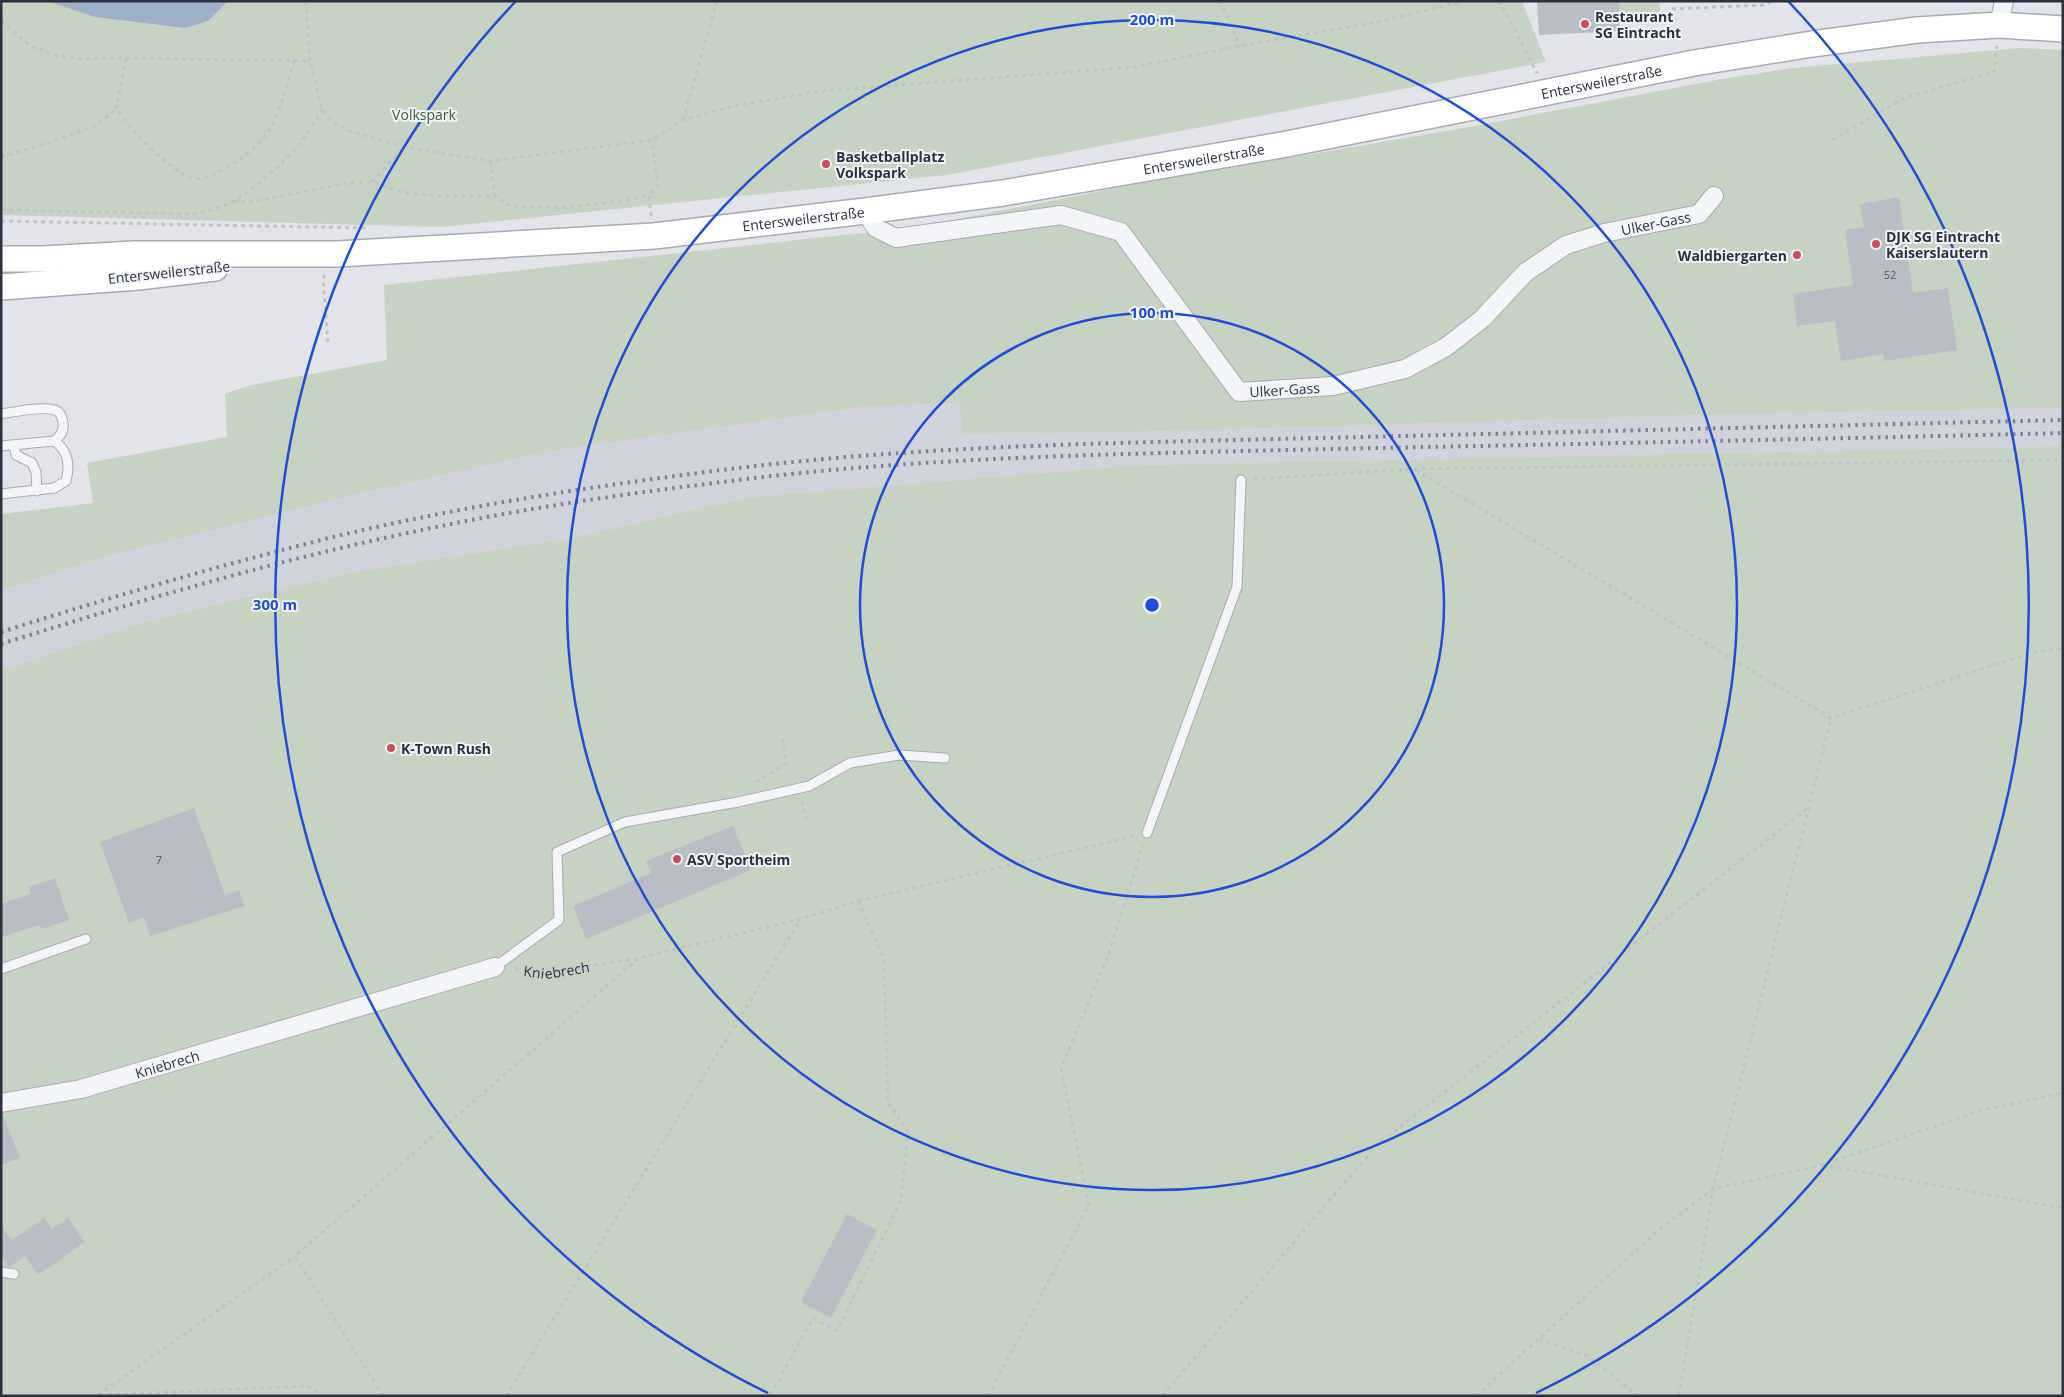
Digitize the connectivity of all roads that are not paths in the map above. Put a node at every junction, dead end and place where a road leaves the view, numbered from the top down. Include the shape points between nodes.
1 (2002, 13) edge
2 (2063, 29) edge
3 (1714, 196) dead end
4 (865, 211) junction
5 (337, 254) junction
6 (1, 259) edge
7 (1, 287) edge
8 (1, 414) edge
9 (54, 441) junction
10 (14, 445) junction
11 (1, 446) edge
12 (1241, 480) road end
13 (37, 491) junction
14 (1, 494) edge
15 (945, 758) dead end
16 (1147, 833) road end
17 (86, 939) dead end
18 (495, 967) joint
19 (1, 969) edge
20 (1, 1103) edge
21 (1, 1272) edge
22 (14, 1274) dead end

1 - 2 main road, Entersweilerstraße
1 - 4 main road, Entersweilerstraße via 1917,30 1704,62 1267,147 1003,193
3 - 4 street, Ulker-Gass via 1699,214 1604,233 1566,245 1526,272 1482,319 1446,347 1405,369 1333,386 1240,392 1121,232 1061,215 896,238 876,228
4 - 5 main road, Entersweilerstraße via 654,236
5 - 6 main road, Entersweilerstraße via 134,254
5 - 7 main road, Entersweilerstraße via 138,277
8 - 9 lane via 48,408 57,411 64,427
9 - 10 lane
9 - 13 lane via 62,446 67,456 69,470 66,481 54,488
10 - 11 lane
10 - 13 lane via 16,455 32,463
12 - 16 lane via 1237,588
13 - 14 lane
15 - 18 lane via 900,754 850,763 808,786 625,822 557,852 559,920
17 - 19 lane
18 - 20 street, Kniebrech via 81,1089
21 - 22 lane

